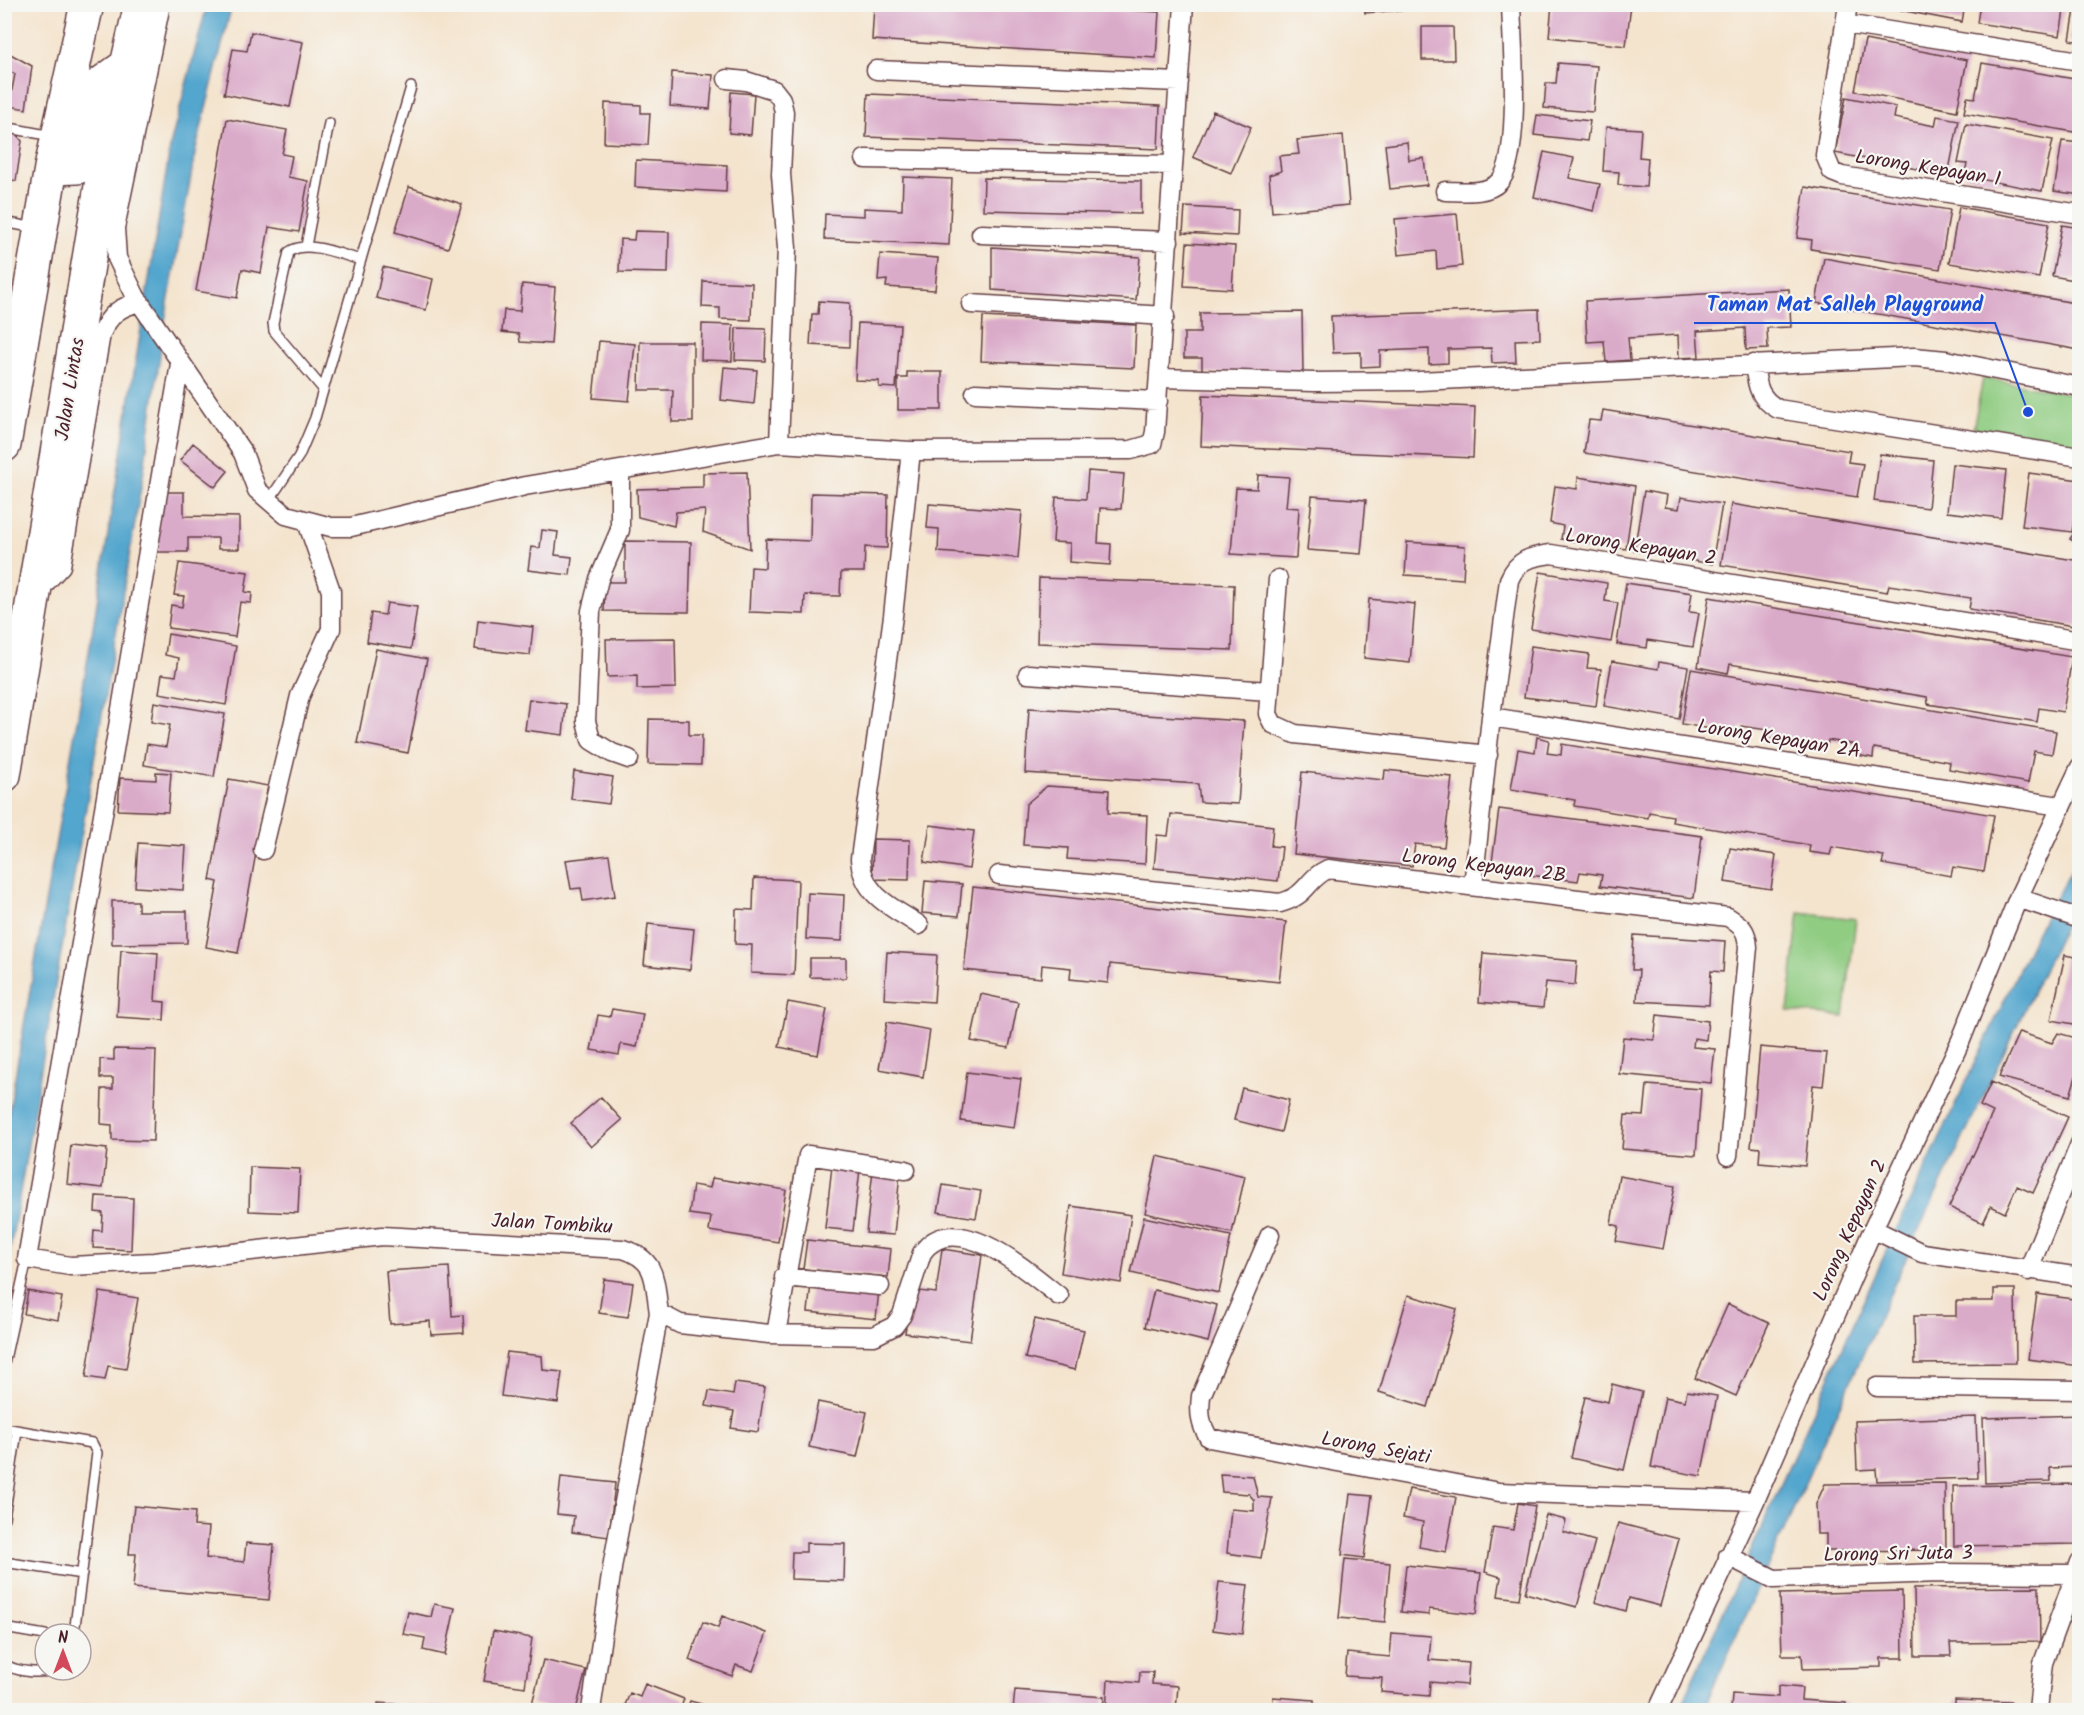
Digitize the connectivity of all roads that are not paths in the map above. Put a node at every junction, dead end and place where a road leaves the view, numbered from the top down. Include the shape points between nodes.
1 (87, 4) edge
2 (141, 4) edge
3 (161, 4) edge
4 (1184, 4) edge
5 (1511, 4) edge
6 (1848, 4) edge
7 (1845, 24) junction
8 (2079, 61) edge
9 (126, 66) junction
10 (876, 70) dead end
11 (727, 79) dead end
12 (1179, 82) junction
13 (411, 87) dead end
14 (329, 123) dead end
15 (4, 127) edge
16 (57, 137) junction
17 (865, 159) dead end
18 (1173, 165) junction
19 (51, 168) junction
20 (1445, 191) dead end
21 (2079, 214) edge
22 (4, 222) edge
23 (40, 229) junction
24 (981, 234) dead end
25 (1169, 241) junction
26 (306, 246) junction
27 (362, 260) junction
28 (140, 302) junction
29 (971, 304) dead end
30 (1165, 316) junction
31 (180, 364) junction
32 (1754, 364) junction
33 (1159, 378) junction
34 (2079, 387) edge
35 (323, 390) junction
36 (975, 393) dead end
37 (1158, 401) junction
38 (7, 409) edge
39 (779, 443) junction
40 (4, 445) edge
41 (911, 451) junction
42 (2079, 457) edge
43 (620, 470) junction
44 (268, 502) junction
45 (307, 522) junction
46 (1278, 579) dead end
47 (36, 592) junction
48 (2079, 641) edge
49 (1028, 674) dead end
50 (1269, 691) junction
51 (1491, 717) junction
52 (1488, 755) junction
53 (629, 759) dead end
54 (2079, 767) edge
55 (4, 775) edge
56 (2060, 806) junction
57 (263, 850) dead end
58 (999, 875) dead end
59 (1473, 886) junction
60 (2023, 899) junction
61 (2079, 919) edge
62 (919, 925) dead end
63 (2079, 1144) edge
64 (1728, 1156) dead end
65 (906, 1170) dead end
66 (1879, 1233) junction
67 (1270, 1235) dead end
68 (27, 1259) junction
69 (2028, 1271) junction
70 (784, 1277) junction
71 (2079, 1277) edge
72 (879, 1286) dead end
73 (1059, 1296) dead end
74 (659, 1313) junction
75 (776, 1334) junction
76 (4, 1365) edge
77 (1877, 1388) dead end
78 (2079, 1390) edge
79 (4, 1428) edge
80 (17, 1431) junction
81 (1755, 1500) junction
82 (4, 1518) edge
83 (1734, 1559) junction
84 (4, 1562) edge
85 (2077, 1568) edge
86 (82, 1574) junction
87 (76, 1622) edge
88 (4, 1628) edge
89 (33, 1633) edge
90 (4, 1664) edge
91 (33, 1671) edge
92 (591, 1710) edge
93 (1658, 1710) edge
94 (2038, 1710) edge

1 - 16 highway
2 - 9 highway, Jalan Lintas
3 - 28 street via 116,228 117,258
4 - 12 street
5 - 20 street via 1512,151 1508,167 1499,182 1489,188
6 - 7 street, Lorong Kepayan 1
7 - 8 street
7 - 21 street, Lorong Kepayan 1 via 1826,155 1832,172
9 - 19 highway via 98,86 84,157 77,166
9 - 47 highway, Jalan Lintas via 105,162
10 - 12 street
11 - 39 street via 774,90 784,112 781,174 787,248
12 - 18 street
13 - 27 lane
14 - 26 lane
15 - 16 lane
16 - 19 highway
17 - 18 street
18 - 25 street
19 - 23 highway
22 - 23 lane
23 - 38 highway via 19,318
24 - 25 street
25 - 30 street
26 - 27 lane
26 - 35 lane via 289,252 273,323 274,331
27 - 35 lane
28 - 31 street
28 - 47 street via 119,308 109,317 101,334 61,566
29 - 30 street
30 - 33 street
31 - 44 street via 243,453 256,490
31 - 68 street
32 - 33 street via 1419,381
32 - 34 street via 1914,357
32 - 42 street via 1758,391 1765,402 1778,409
33 - 37 street
35 - 44 lane via 299,456
36 - 37 street
37 - 41 street via 1152,444 1143,448
38 - 40 highway
39 - 41 street
39 - 43 street
41 - 62 street via 860,859 861,876 867,888
43 - 45 street via 488,493 351,527
43 - 53 street via 620,530 599,579 591,611 586,721 591,740
44 - 45 street
45 - 57 street via 331,591 331,629 300,696
46 - 50 street
47 - 55 highway, Jalan Lintas
48 - 51 street, Lorong Kepayan 2 via 1551,554 1524,559 1509,580
49 - 50 street
50 - 52 street via 1268,714 1273,724 1288,732
51 - 52 street, Lorong Kepayan 2
51 - 56 street, Lorong Kepayan 2A
52 - 59 street, Lorong Kepayan 2
54 - 56 street, Lorong Kepayan 2
56 - 60 street, Lorong Kepayan 2
58 - 59 street, Lorong Kepayan 2B via 1280,903 1299,896 1317,874 1328,869
59 - 64 street, Lorong Kepayan 2B via 1728,917 1742,925 1748,947
60 - 61 street
60 - 66 street, Lorong Kepayan 2
63 - 69 street
65 - 70 street via 808,1155
66 - 69 street via 1922,1253
66 - 81 street, Lorong Kepayan 2
67 - 81 street, Lorong Sejati via 1201,1396 1199,1413 1209,1438 1499,1492
68 - 74 street, Jalan Tombiku via 70,1266 154,1262 382,1236 623,1249 649,1265 654,1274
68 - 76 lane
69 - 71 street
70 - 72 street
70 - 75 street
73 - 75 street via 1021,1266 961,1235 927,1246 902,1315 884,1332 874,1336
74 - 75 street via 680,1324
74 - 92 street, Jalan Tombiku via 613,1562
77 - 78 street
79 - 80 lane
80 - 82 lane
80 - 86 lane via 92,1443 95,1447
81 - 83 street, Lorong Kepayan 2
83 - 85 street, Lorong Sri Juta 3 via 1774,1578
83 - 93 street, Lorong Kepayan 2
84 - 86 lane
85 - 94 street via 2043,1663
86 - 87 lane
88 - 89 lane
90 - 91 lane

